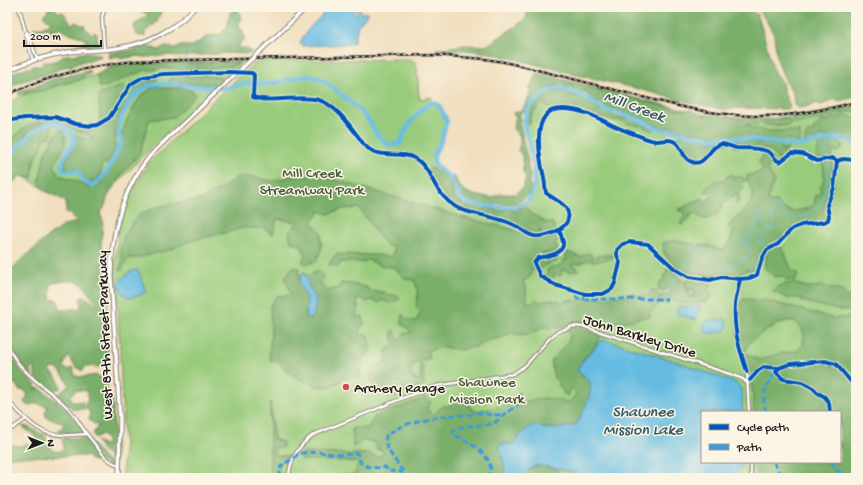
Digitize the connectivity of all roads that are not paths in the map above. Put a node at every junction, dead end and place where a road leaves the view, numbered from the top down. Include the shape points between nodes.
1 (20, 7) edge
2 (105, 7) edge
3 (195, 7) edge
4 (307, 7) edge
5 (26, 32) junction
6 (104, 50) junction
7 (37, 59) junction
8 (33, 61) junction
9 (7, 71) edge
10 (7, 344) edge
11 (746, 372) dead end
12 (748, 384) junction
13 (7, 400) edge
14 (749, 411) edge
15 (26, 419) junction
16 (7, 430) edge
17 (86, 434) junction
18 (751, 463) edge
19 (120, 465) junction
20 (119, 478) edge
21 (288, 478) edge
22 (751, 478) edge

1 - 5 street
2 - 6 street via 102,17
3 - 6 main road via 179,22 156,36 130,46
4 - 19 main road, West 87th Street Parkway, bridge via 150,157 134,180 122,205 111,255 120,408
5 - 7 street via 30,36
5 - 8 street
6 - 7 main road via 66,52
7 - 8 main road
8 - 9 main road
10 - 17 street via 20,367 68,408
11 - 12 street
12 - 14 street
12 - 21 street, John Barkley Drive via 739,378 585,327 570,327 553,335 526,365 513,374 429,389 313,435 294,455
13 - 15 street
15 - 16 street
15 - 17 street via 40,431 52,435
17 - 19 street via 105,457
18 - 22 street
19 - 20 main road, West 87th Street Parkway

